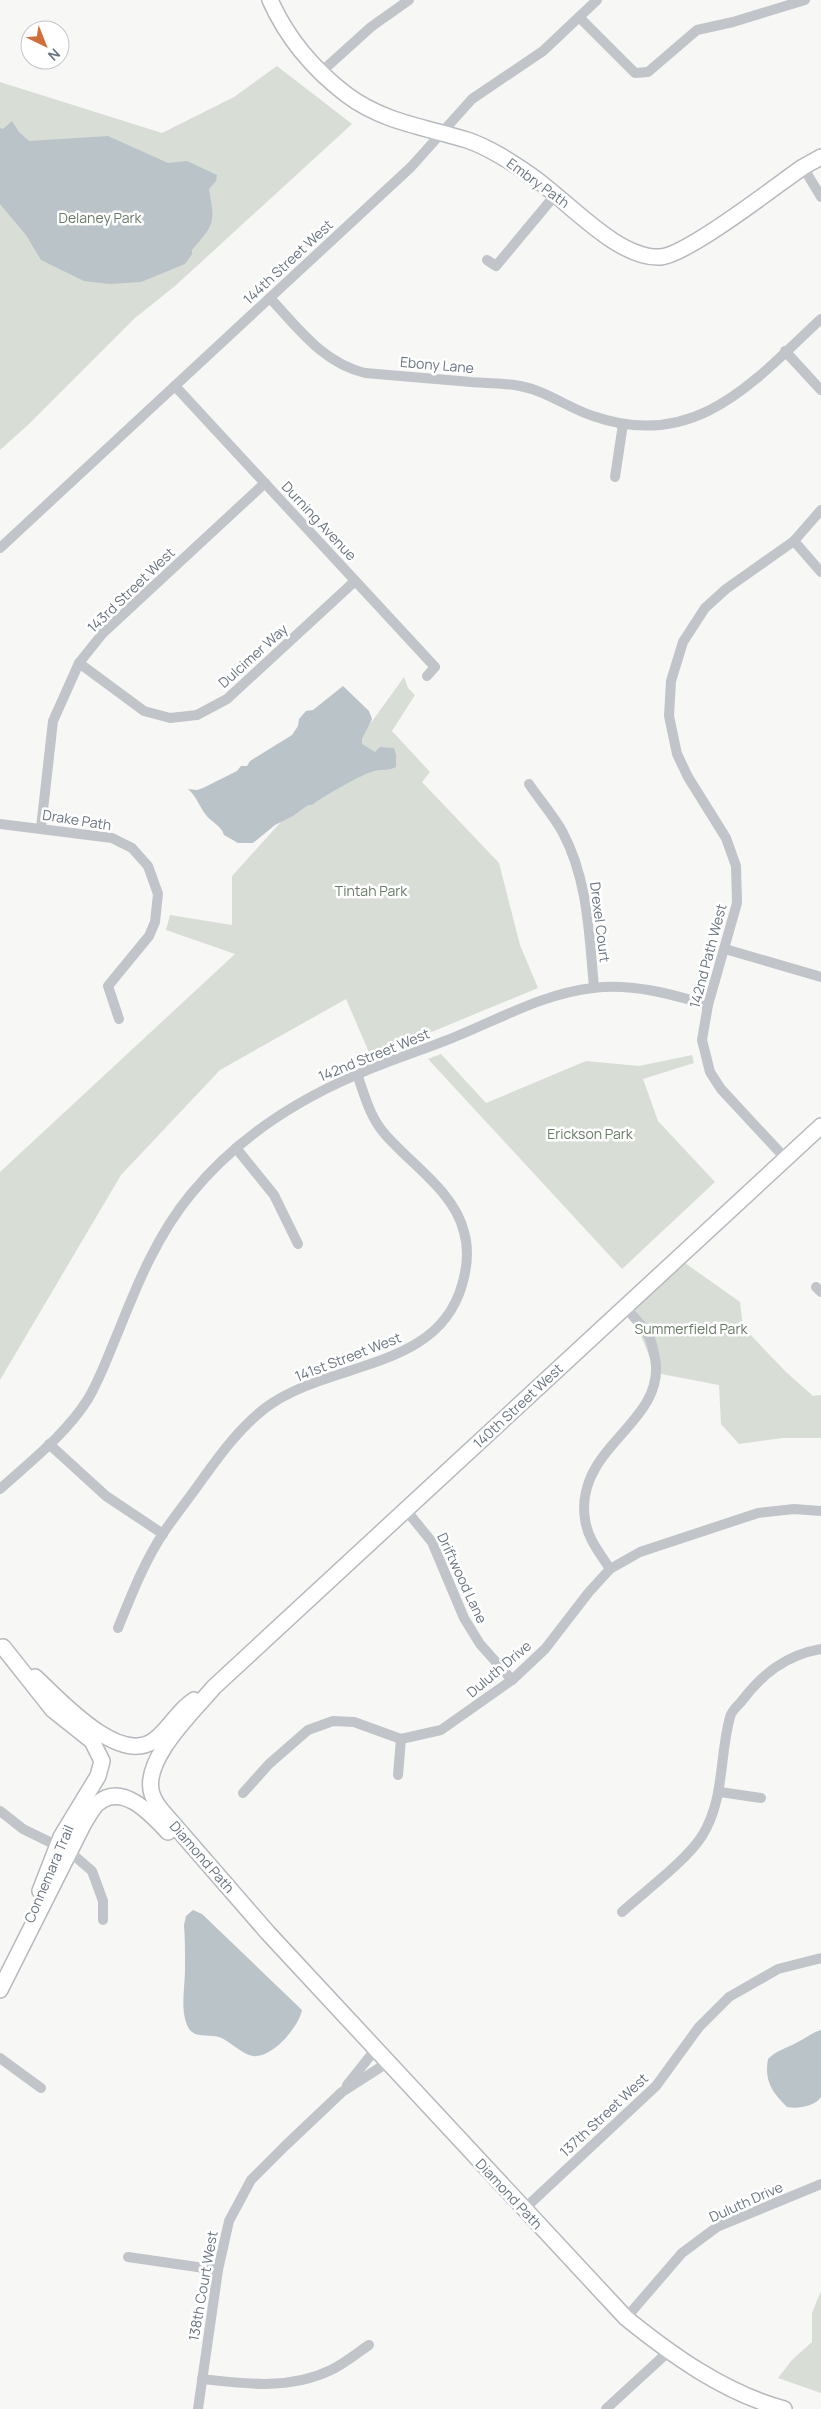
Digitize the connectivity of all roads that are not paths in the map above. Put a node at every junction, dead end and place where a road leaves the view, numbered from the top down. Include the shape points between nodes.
1 (270, 0) edge
2 (409, 0) edge
3 (598, 0) edge
4 (805, 0) edge
5 (579, 17) junction
6 (320, 73) junction
7 (440, 134) junction
8 (821, 157) edge
9 (803, 167) junction
10 (556, 194) junction
11 (821, 197) edge
12 (487, 260) dead end
13 (270, 298) junction
14 (821, 318) edge
15 (786, 351) junction
16 (175, 386) junction
17 (821, 390) edge
18 (623, 424) junction
19 (614, 476) dead end
20 (265, 483) junction
21 (821, 510) edge
22 (794, 541) junction
23 (0, 548) edge
24 (821, 572) edge
25 (355, 580) junction
26 (79, 663) junction
27 (427, 676) dead end
28 (528, 784) dead end
29 (0, 824) edge
30 (41, 828) junction
31 (724, 949) junction
32 (821, 977) edge
33 (594, 987) junction
34 (708, 1005) junction
35 (119, 1020) dead end
36 (357, 1074) junction
37 (821, 1126) edge
38 (236, 1148) junction
39 (786, 1159) junction
40 (298, 1244) dead end
41 (625, 1307) junction
42 (49, 1444) junction
43 (0, 1489) edge
44 (406, 1510) junction
45 (821, 1511) edge
46 (163, 1534) junction
47 (610, 1569) junction
48 (118, 1628) dead end
49 (2, 1646) edge
50 (821, 1649) edge
51 (512, 1680) junction
52 (214, 1687) junction
53 (401, 1739) junction
54 (129, 1746) junction
55 (102, 1768) junction
56 (151, 1773) junction
57 (398, 1775) dead end
58 (720, 1792) junction
59 (243, 1793) dead end
60 (123, 1796) junction
61 (761, 1798) dead end
62 (0, 1811) edge
63 (64, 1849) junction
64 (622, 1912) dead end
65 (103, 1920) dead end
66 (268, 1933) junction
67 (821, 1958) edge
68 (0, 1990) edge
69 (375, 2050) junction
70 (0, 2058) edge
71 (388, 2063) junction
72 (41, 2088) dead end
73 (342, 2092) junction
74 (821, 2184) edge
75 (523, 2210) junction
76 (128, 2257) dead end
77 (218, 2270) junction
78 (626, 2318) junction
79 (369, 2345) dead end
80 (668, 2352) junction
81 (202, 2379) junction
82 (762, 2406) edge
83 (198, 2409) edge
84 (606, 2409) edge
85 (784, 2409) edge

1 - 6 street, Embry Path via 288,35
2 - 6 street via 371,27
3 - 5 street, 144th Street West
4 - 5 street via 697,30 648,72 635,73
5 - 7 street, 144th Street West via 543,51 472,99
6 - 7 street, Embry Path via 349,96 377,112 406,125
7 - 10 street, Embry Path via 468,140 500,155
7 - 13 street, 144th Street West via 411,167
8 - 9 street, Embry Path
9 - 10 street, Embry Path via 686,248 662,257 642,256 622,248
9 - 11 street
10 - 12 street via 496,266
13 - 16 street, 144th Street West
13 - 18 street, Ebony Lane via 322,354 349,369 520,386 547,394 592,416
14 - 15 street, Ebony Lane
15 - 17 street
15 - 18 street, Ebony Lane via 740,393 709,412 665,424
16 - 20 street, Durning Avenue
16 - 23 street, 144th Street West
18 - 19 street
20 - 25 street, Durning Avenue
20 - 26 street, 143rd Street West via 103,633
21 - 22 street, 142nd Path West
22 - 24 street
22 - 31 street, 142nd Path West via 726,589 705,608 683,642 671,681 669,716 677,754 726,838 736,866 737,902
25 - 26 street, Dulcimer Way via 228,699 197,715 170,718 144,711
25 - 27 street, Durning Avenue via 434,667
26 - 30 street, 143rd Street West via 53,721
28 - 33 street, Drexel Court via 562,830 578,868 585,899
29 - 30 street, Drake Path
30 - 35 street, Drake Path via 112,838 132,848 148,866 158,894 156,916 149,936 108,986
31 - 32 street
31 - 34 street, 142nd Path West
33 - 34 street, 142nd Street West via 645,988
33 - 36 street, 142nd Street West via 547,998
34 - 39 street, 142nd Path West via 702,1040 710,1072 721,1089
36 - 38 street, 142nd Street West via 298,1103 266,1123
36 - 46 street, 141st Street West via 383,1132 450,1202 464,1230 467,1258 458,1299 434,1333 407,1350 306,1385 265,1408 231,1440
37 - 39 street, 140th Street West
38 - 40 street via 274,1195
38 - 42 street, 142nd Street West via 214,1168 175,1215 141,1276 99,1379 75,1418
39 - 41 street, 140th Street West
41 - 44 street, 140th Street West
41 - 47 street via 648,1334 657,1366 648,1400 596,1466 588,1482 585,1518 589,1536
42 - 43 street, 142nd Street West
42 - 46 street via 106,1496
44 - 51 street, Driftwood Lane via 432,1542 464,1618 480,1644
44 - 52 street, 140th Street West
45 - 47 street, Duluth Drive via 794,1509 758,1513 640,1552
46 - 48 street, 141st Street West via 140,1575
47 - 51 street, Duluth Drive via 545,1649
49 - 54 street, Diamond Path via 72,1712 99,1732
49 - 55 street, Diamond Path via 53,1710 92,1741 101,1758
50 - 58 street via 801,1652 777,1665 751,1688 730,1716
51 - 53 street, Duluth Drive via 442,1730
52 - 54 street, 140th Street West via 177,1714 154,1741 145,1746
52 - 56 street, 140th Street West via 166,1744
53 - 57 street
53 - 59 street via 354,1722 333,1721 308,1730 269,1764
54 - 55 street via 112,1752
54 - 56 street, Diamond Path via 146,1756
55 - 60 street, Diamond Path via 105,1780
55 - 63 street, Connemara Trail
56 - 60 street via 142,1789
56 - 66 street, Diamond Path via 152,1794 162,1811
58 - 61 street
58 - 64 street via 702,1836
60 - 63 street, Connemara Trail via 117,1795 98,1804
60 - 66 street, Diamond Path via 158,1822
62 - 63 street via 23,1829
63 - 65 street via 92,1871 103,1901
63 - 68 street, Connemara Trail
66 - 69 street, Diamond Path
67 - 75 street, 137th Street West via 778,1969 729,1997 699,2027 656,2086
69 - 71 street, Diamond Path
69 - 73 street, 138th Court West
70 - 72 street
71 - 73 street, 138th Court West
71 - 75 street, Diamond Path
73 - 77 street, 138th Court West via 251,2180 229,2221
74 - 78 street, Duluth Drive via 717,2227 682,2253
75 - 78 street, Diamond Path
76 - 77 street
77 - 81 street, 138th Court West
78 - 80 street, Diamond Path
79 - 81 street via 331,2370 291,2383 254,2386
80 - 82 street, Diamond Path
80 - 84 street
81 - 83 street, 138th Court West
82 - 85 street, Diamond Path

